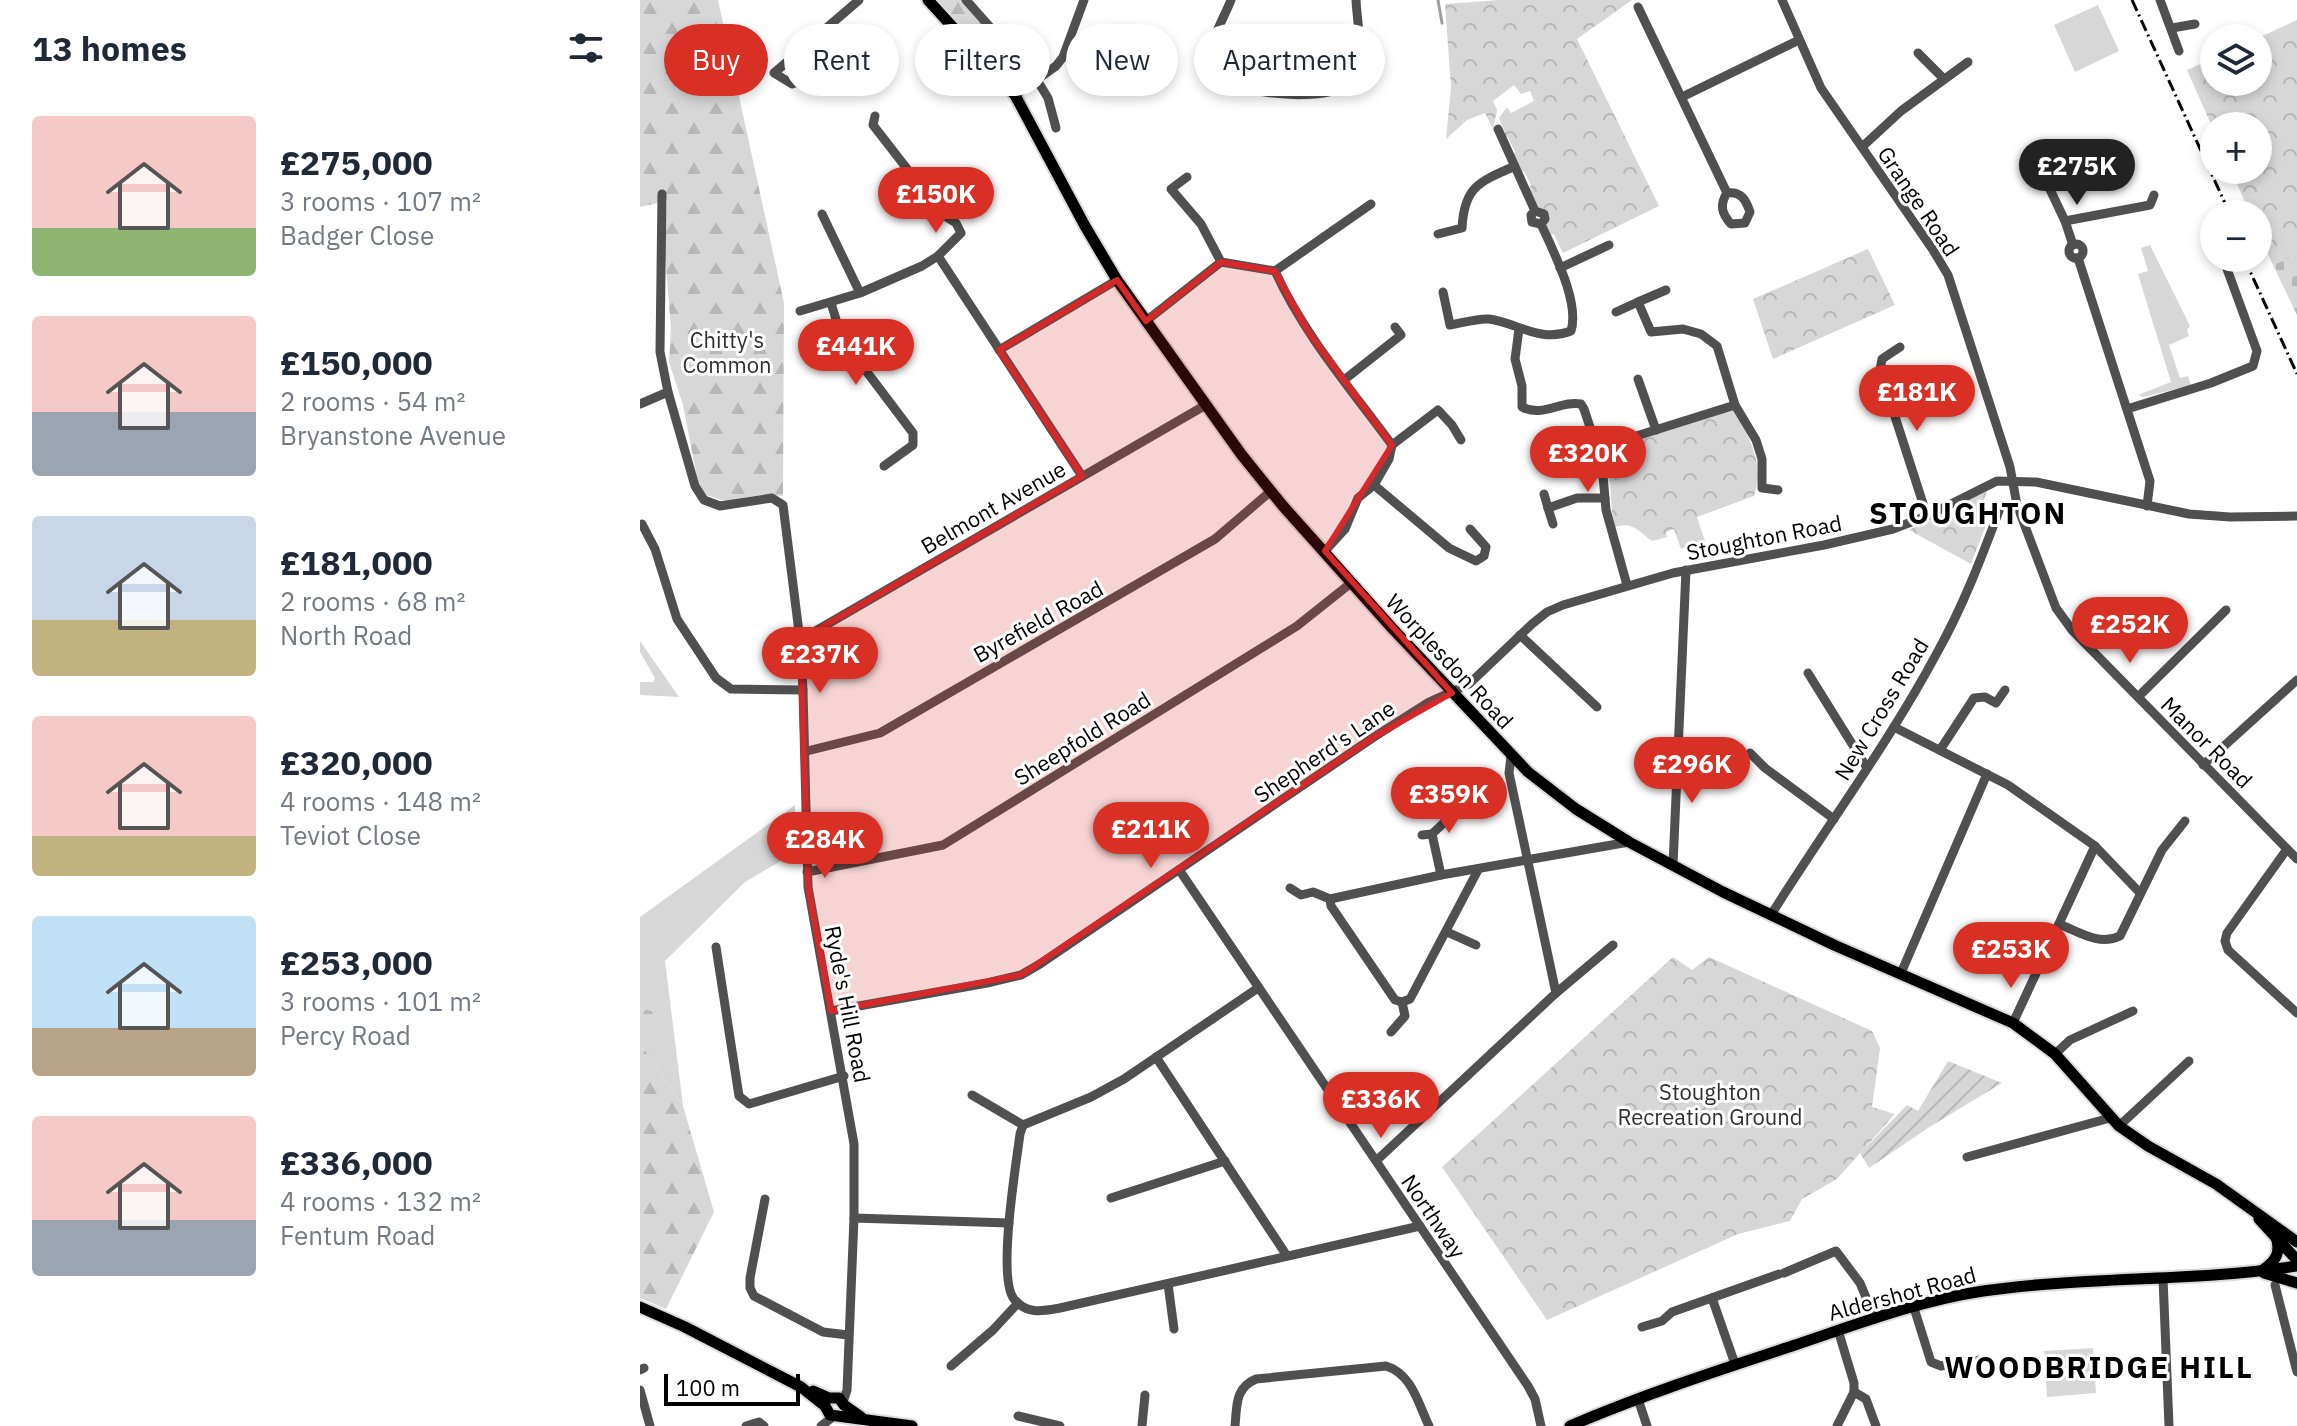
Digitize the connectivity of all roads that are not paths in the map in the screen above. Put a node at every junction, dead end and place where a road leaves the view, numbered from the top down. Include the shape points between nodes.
1 (859, 0) edge
2 (928, 0) edge
3 (966, 0) edge
4 (1084, 0) edge
5 (1231, 0) edge
6 (1356, 0) edge
7 (1782, 0) edge
8 (2160, 0) edge
9 (1638, 7) dead end
10 (831, 24) edge
11 (950, 24) edge
12 (987, 24) edge
13 (2195, 24) dead end
14 (2172, 28) junction
15 (1799, 40) junction
16 (805, 47) joint
17 (2179, 51) dead end
18 (1918, 53) dead end
19 (1968, 62) dead end
20 (1050, 68) edge
21 (1943, 78) junction
22 (1016, 96) edge
23 (1047, 96) edge
24 (1682, 97) junction
25 (875, 116) dead end
26 (1056, 128) dead end
27 (1498, 129) dead end
28 (1862, 147) junction
29 (1513, 167) junction
30 (1187, 177) dead end
31 (2046, 181) dead end
32 (1727, 193) dead end
33 (662, 194) dead end
34 (2154, 195) dead end
35 (1371, 204) dead end
36 (822, 214) dead end
37 (2065, 221) junction
38 (1438, 234) dead end
39 (1609, 245) dead end
40 (938, 256) junction
41 (1221, 262) junction
42 (1560, 268) junction
43 (1275, 271) junction
44 (2228, 272) edge
45 (1117, 280) junction
46 (1666, 290) dead end
47 (1443, 292) dead end
48 (860, 293) junction
49 (1638, 302) junction
50 (831, 303) junction
51 (800, 311) dead end
52 (1616, 312) dead end
53 (1146, 321) junction
54 (1395, 327) dead end
55 (1519, 329) junction
56 (1900, 347) dead end
57 (999, 350) junction
58 (1638, 379) dead end
59 (1344, 380) junction
60 (668, 392) junction
61 (640, 404) edge
62 (1735, 405) junction
63 (1204, 406) junction
64 (2127, 409) junction
65 (1656, 430) junction
66 (1461, 440) dead end
67 (1392, 445) junction
68 (1598, 448) junction
69 (884, 466) dead end
70 (1082, 476) junction
71 (2011, 480) junction
72 (1374, 485) junction
73 (1778, 490) dead end
74 (1271, 491) junction
75 (1544, 494) dead end
76 (1605, 498) junction
77 (2147, 506) junction
78 (1548, 508) junction
79 (1999, 511) dead end
80 (1927, 516) junction
81 (2297, 516) edge
82 (642, 524) dead end
83 (1553, 524) dead end
84 (1470, 529) dead end
85 (1325, 551) junction
86 (1686, 570) junction
87 (1351, 583) junction
88 (1627, 585) junction
89 (2226, 610) dead end
90 (1520, 635) junction
91 (800, 640) junction
92 (1808, 673) dead end
93 (2297, 680) edge
94 (803, 690) junction
95 (2005, 690) dead end
96 (1452, 693) junction
97 (2138, 697) junction
98 (1597, 707) dead end
99 (1894, 727) junction
100 (1940, 750) junction
101 (807, 751) junction
102 (1750, 753) dead end
103 (1511, 756) junction
104 (2203, 765) junction
105 (1867, 768) junction
106 (1987, 774) junction
107 (1448, 819) dead end
108 (1834, 819) junction
109 (2185, 821) dead end
110 (1629, 842) junction
111 (2095, 846) junction
112 (2287, 849) junction
113 (2297, 859) edge
114 (1528, 861) junction
115 (1673, 865) junction
116 (1478, 870) junction
117 (1180, 871) junction
118 (807, 872) junction
119 (1441, 875) junction
120 (1290, 888) dead end
121 (2140, 893) junction
122 (1330, 899) junction
123 (1771, 915) junction
124 (2059, 924) junction
125 (1447, 932) junction
126 (1476, 945) dead end
127 (1613, 945) dead end
128 (716, 947) dead end
129 (1901, 973) junction
130 (1258, 988) junction
131 (1556, 993) junction
132 (1402, 1002) junction
133 (831, 1011) junction
134 (2133, 1011) dead end
135 (2297, 1013) edge
136 (2013, 1023) junction
137 (1391, 1032) dead end
138 (2055, 1054) junction
139 (1156, 1057) junction
140 (2189, 1061) dead end
141 (844, 1076) junction
142 (972, 1095) dead end
143 (2115, 1122) junction
144 (1023, 1125) junction
145 (1967, 1157) dead end
146 (1225, 1161) junction
147 (1376, 1161) junction
148 (1111, 1198) dead end
149 (765, 1199) dead end
150 (2254, 1212) junction
151 (854, 1218) junction
152 (1009, 1223) junction
153 (1420, 1226) junction
154 (2275, 1236) junction
155 (2297, 1242) edge
156 (1287, 1256) junction
157 (2297, 1263) edge
158 (2260, 1272) junction
159 (2163, 1278) junction
160 (2297, 1283) edge
161 (1168, 1284) junction
162 (2275, 1285) dead end
163 (2290, 1294) dead end
164 (2278, 1296) junction
165 (1712, 1298) junction
166 (1018, 1303) junction
167 (640, 1307) edge
168 (1914, 1308) junction
169 (1875, 1319) junction
170 (1642, 1327) dead end
171 (1174, 1329) dead end
172 (1838, 1330) junction
173 (848, 1335) junction
174 (1980, 1360) dead end
175 (1735, 1364) junction
176 (951, 1366) dead end
177 (2297, 1372) edge
178 (640, 1390) edge
179 (1854, 1392) junction
180 (1145, 1395) dead end
181 (1638, 1399) junction
182 (834, 1406) junction
183 (1018, 1416) dead end
184 (650, 1426) edge
185 (746, 1426) edge
186 (764, 1426) edge
187 (820, 1426) edge
188 (912, 1426) edge
189 (1060, 1426) edge
190 (1142, 1426) edge
191 (1235, 1426) edge
192 (1429, 1426) edge
193 (1541, 1426) edge
194 (1570, 1426) edge
195 (1647, 1426) edge
196 (1837, 1426) edge
197 (1876, 1426) edge
198 (2169, 1426) edge

1 - 10 street
2 - 11 main road, Worplesdon Road
3 - 12 street
4 - 20 street via 1063,57
5 - 6 street via 1211,66 1233,85 1290,94 1321,93 1349,80 1358,53
7 - 15 street, Grange Road
8 - 14 street
9 - 24 street
13 - 14 street
14 - 17 street
15 - 24 street
15 - 28 street, Grange Road via 1821,88
16 - 16 street via 795,56 774,73 792,84 810,77 812,62
18 - 21 street
19 - 21 street
21 - 28 street
22 - 45 main road, Worplesdon Road
23 - 26 street
24 - 32 street
25 - 40 street via 873,125 961,233
27 - 29 street
28 - 71 street, Grange Road via 1948,275
29 - 38 street via 1478,184 1466,198 1462,228
29 - 42 street via 1535,211 1544,214 1541,224
30 - 41 street via 1171,189 1201,224
31 - 37 street
33 - 60 street, Ryde's Hill Road via 660,352
34 - 37 street via 2150,205
35 - 43 street
36 - 48 street
37 - 64 street via 2073,245 2083,250 2078,258
39 - 42 street
40 - 48 street
40 - 57 street
41 - 43 street
41 - 53 street
42 - 55 street via 1573,315 1571,331 1560,335
43 - 59 street via 1288,300
44 - 64 street via 2257,351 2253,366
45 - 53 main road, Worplesdon Road
45 - 57 street
46 - 49 street
47 - 55 street via 1450,325 1487,318
48 - 50 street
49 - 52 street
49 - 62 street via 1651,332 1683,329 1717,346
50 - 51 street
50 - 69 street via 842,339 913,433 913,445
53 - 63 main road, Worplesdon Road
54 - 59 street via 1401,335
55 - 68 street via 1515,359 1522,407 1544,411 1581,404
56 - 80 street via 1882,359 1880,370
57 - 70 street
58 - 65 street
59 - 67 street
60 - 61 street
60 - 91 street, Ryde's Hill Road via 695,486 704,500 720,506 772,498 783,505
62 - 65 street
62 - 73 street via 1756,440 1762,488
63 - 70 street, Belmont Avenue
63 - 74 main road, Worplesdon Road
64 - 77 street via 2150,481
65 - 68 street
66 - 67 street via 1438,410
67 - 72 street
68 - 76 street
70 - 91 street, Belmont Avenue
71 - 77 street, Stoughton Road
71 - 80 street, Stoughton Road via 1992,482
71 - 97 street, Manor Road via 2056,608
72 - 84 street via 1449,548 1476,561 1486,547
72 - 85 street via 1358,498 1345,529
74 - 85 main road, Worplesdon Road
74 - 101 street, Byrefield Road via 1215,539 880,733
75 - 78 street
76 - 78 street via 1577,498
76 - 88 street
77 - 81 street, Stoughton Road via 2209,516
78 - 83 street
79 - 99 street, New Cross Road via 1959,611
80 - 86 street, Stoughton Road via 1845,540
82 - 94 street via 677,619 716,678 731,689
85 - 87 main road, Worplesdon Road
86 - 88 street, Stoughton Road
86 - 115 street
87 - 96 main road, Worplesdon Road
87 - 118 street, Sheepfold Road via 1297,626 943,845
88 - 90 street, Stoughton Road via 1547,612
89 - 97 street
90 - 96 street, Stoughton Road via 1469,684
90 - 98 street
91 - 94 street, Ryde's Hill Road
92 - 105 street
93 - 104 street
94 - 101 street, Ryde's Hill Road
95 - 100 street via 1996,703 1974,698
96 - 103 main road, Worplesdon Road
96 - 117 street, Shepherd's Lane via 1374,737
97 - 104 street, Manor Road
99 - 100 street
99 - 105 street, New Cross Road
100 - 106 street
101 - 118 street, Ryde's Hill Road
102 - 108 street
103 - 110 main road, Worplesdon Road via 1576,809
103 - 114 street via 1509,773
104 - 112 street, Manor Road
105 - 108 street, New Cross Road
106 - 111 street
106 - 129 street
107 - 119 street via 1427,835
108 - 123 street, New Cross Road
109 - 121 street via 2162,850
110 - 114 street
110 - 115 main road, Worplesdon Road
111 - 121 street
111 - 124 street
112 - 113 street, Manor Road
112 - 135 street via 2225,941 2228,950
114 - 116 street
114 - 131 street
115 - 123 main road, Worplesdon Road
116 - 119 street
116 - 125 street
117 - 130 street, Northway
117 - 133 street, Shepherd's Lane via 1021,975
118 - 133 street, Ryde's Hill Road
119 - 122 street
120 - 122 street
121 - 124 street via 2120,936 2108,942
122 - 132 street via 1395,1000
123 - 129 main road, Worplesdon Road
124 - 136 street
125 - 126 street
125 - 132 street via 1410,999
127 - 131 street
128 - 141 street via 739,1096 749,1104
129 - 136 main road, Worplesdon Road
130 - 139 street
130 - 147 street, Northway
131 - 147 street
132 - 137 street via 1405,1016
133 - 141 street, Ryde's Hill Road
134 - 138 street via 2070,1040
136 - 138 main road, Worplesdon Road
138 - 143 main road, Worplesdon Road
139 - 144 street via 1091,1097
139 - 146 street
140 - 143 street
141 - 151 street, Ryde's Hill Road via 854,1144
142 - 144 street
143 - 145 street
143 - 150 main road, Worplesdon Road
144 - 152 street
146 - 148 street
146 - 156 street
147 - 153 street, Northway
149 - 173 street via 750,1278 754,1296 823,1332
150 - 154 main road, Worplesdon Road
150 - 155 main road, Worplesdon Road
151 - 152 street
151 - 173 street, Ryde's Hill Road
152 - 166 street via 1008,1284
153 - 156 street
153 - 193 street, Northway via 1528,1386
154 - 157 main road, Worplesdon Road
154 - 158 main road via 2277,1256
156 - 161 street
157 - 158 main road
158 - 159 main road, Aldershot Road
158 - 160 main road
159 - 168 main road, Aldershot Road via 2019,1286
159 - 198 street
161 - 166 street via 1039,1312
161 - 171 street
162 - 164 street
163 - 164 street
164 - 177 street
165 - 169 street via 1840,1248
165 - 170 street
165 - 175 street
166 - 176 street
167 - 182 main road
168 - 169 main road, Aldershot Road
168 - 174 street via 1931,1362 1941,1366
169 - 172 main road, Aldershot Road
172 - 175 main road, Aldershot Road
172 - 179 street
173 - 182 street, Ryde's Hill Road via 846,1379
175 - 181 main road, Aldershot Road
178 - 184 street
179 - 196 street
179 - 197 street via 1866,1399
180 - 190 street
181 - 194 main road, Aldershot Road
181 - 195 street
182 - 187 street, Ryde's Hill Road
182 - 188 main road via 868,1421
183 - 189 street
185 - 186 street
191 - 192 street via 1238,1393 1256,1379 1386,1366 1407,1378

